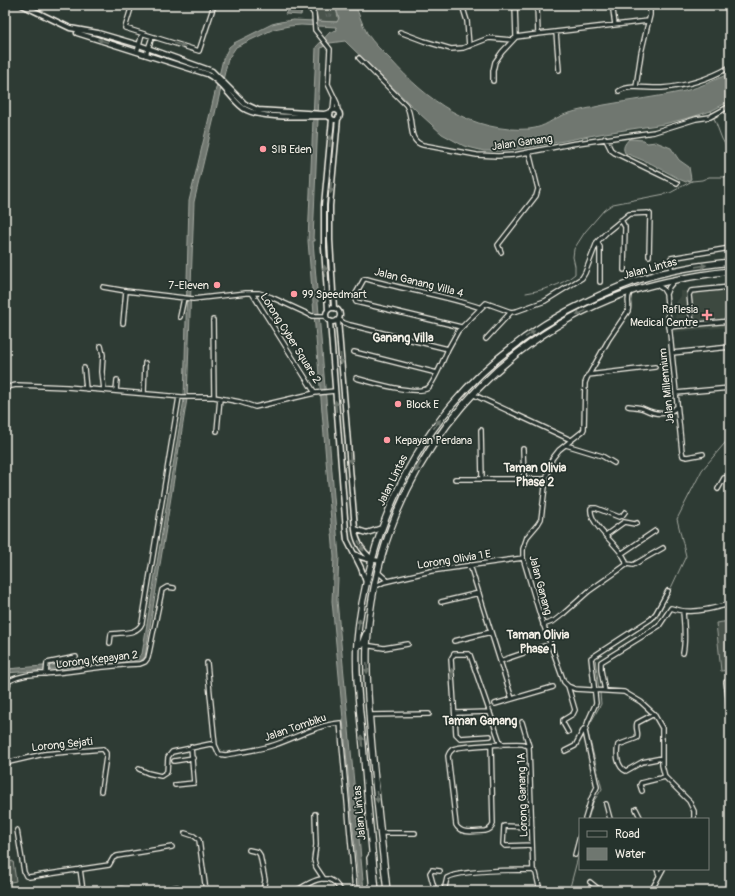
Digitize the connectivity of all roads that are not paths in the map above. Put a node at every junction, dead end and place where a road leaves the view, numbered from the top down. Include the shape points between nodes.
1 (22, 5) edge
2 (132, 5) edge
3 (214, 5) edge
4 (308, 5) edge
5 (462, 5) edge
6 (515, 5) edge
7 (536, 5) edge
8 (650, 5) edge
9 (614, 10) dead end
10 (648, 21) junction
11 (615, 25) junction
12 (70, 28) junction
13 (400, 32) dead end
14 (556, 32) junction
15 (142, 34) junction
16 (538, 34) junction
17 (152, 37) junction
18 (516, 37) junction
19 (512, 40) junction
20 (139, 45) junction
21 (469, 46) junction
22 (149, 48) junction
23 (137, 52) junction
24 (146, 55) junction
25 (359, 58) dead end
26 (730, 67) edge
27 (559, 70) dead end
28 (216, 77) junction
29 (493, 81) dead end
30 (636, 87) junction
31 (619, 91) dead end
32 (334, 98) junction
33 (730, 106) edge
34 (332, 111) junction
35 (338, 111) junction
36 (324, 115) junction
37 (331, 118) junction
38 (338, 118) junction
39 (605, 138) junction
40 (529, 152) junction
41 (676, 183) dead end
42 (621, 220) junction
43 (597, 242) junction
44 (730, 248) edge
45 (501, 252) dead end
46 (649, 256) dead end
47 (730, 262) edge
48 (624, 270) dead end
49 (671, 271) junction
50 (730, 271) edge
51 (677, 279) junction
52 (600, 282) dead end
53 (655, 284) junction
54 (103, 286) dead end
55 (730, 287) edge
56 (126, 291) junction
57 (631, 291) junction
58 (252, 293) junction
59 (666, 294) junction
60 (617, 297) junction
61 (185, 298) junction
62 (627, 303) junction
63 (334, 308) junction
64 (481, 308) junction
65 (328, 310) junction
66 (511, 312) junction
67 (324, 316) junction
68 (180, 317) dead end
69 (213, 320) dead end
70 (339, 320) junction
71 (330, 321) junction
72 (730, 321) edge
73 (123, 323) dead end
74 (692, 324) junction
75 (461, 327) junction
76 (669, 327) junction
77 (486, 339) dead end
78 (101, 346) dead end
79 (730, 347) edge
80 (448, 349) junction
81 (354, 352) dead end
82 (672, 353) junction
83 (145, 363) dead end
84 (655, 367) dead end
85 (84, 368) dead end
86 (437, 373) junction
87 (479, 375) junction
88 (588, 375) junction
89 (356, 378) dead end
90 (116, 380) dead end
91 (486, 380) junction
92 (730, 388) edge
93 (86, 389) junction
94 (104, 390) junction
95 (116, 391) junction
96 (335, 391) junction
97 (5, 393) edge
98 (144, 393) junction
99 (315, 393) junction
100 (676, 393) junction
101 (472, 394) junction
102 (181, 397) junction
103 (214, 397) junction
104 (220, 398) junction
105 (628, 406) dead end
106 (677, 407) junction
107 (217, 430) dead end
108 (481, 430) dead end
109 (571, 440) junction
110 (566, 444) junction
111 (523, 449) dead end
112 (703, 454) dead end
113 (614, 463) dead end
114 (730, 477) edge
115 (455, 479) dead end
116 (482, 479) junction
117 (524, 479) junction
118 (546, 479) junction
119 (718, 489) dead end
120 (625, 512) dead end
121 (637, 523) dead end
122 (382, 528) junction
123 (355, 529) junction
124 (655, 531) dead end
125 (606, 535) junction
126 (663, 548) dead end
127 (355, 554) junction
128 (621, 554) junction
129 (524, 558) junction
130 (372, 559) junction
131 (380, 561) junction
132 (627, 564) junction
133 (470, 565) junction
134 (377, 570) junction
135 (388, 581) junction
136 (366, 583) junction
137 (373, 587) junction
138 (174, 588) dead end
139 (668, 591) dead end
140 (479, 593) junction
141 (441, 602) dead end
142 (730, 604) edge
143 (683, 611) junction
144 (369, 620) junction
145 (543, 625) junction
146 (491, 632) junction
147 (454, 641) dead end
148 (110, 643) dead end
149 (408, 644) dead end
150 (550, 644) junction
151 (357, 645) junction
152 (367, 646) junction
153 (683, 652) dead end
154 (76, 657) dead end
155 (500, 661) junction
156 (207, 663) dead end
157 (46, 672) junction
158 (726, 682) dead end
159 (568, 686) junction
160 (553, 687) dead end
161 (595, 691) junction
162 (604, 691) junction
163 (512, 699) junction
164 (5, 701) edge
165 (495, 704) dead end
166 (490, 712) junction
167 (730, 712) edge
168 (454, 713) junction
169 (429, 714) dead end
170 (654, 714) junction
171 (369, 715) junction
172 (522, 722) dead end
173 (585, 728) junction
174 (568, 732) dead end
175 (490, 736) dead end
176 (215, 745) junction
177 (501, 745) junction
178 (491, 746) junction
179 (529, 746) junction
180 (191, 747) junction
181 (565, 751) dead end
182 (193, 758) junction
183 (662, 758) junction
184 (174, 762) dead end
185 (5, 763) edge
186 (139, 769) dead end
187 (665, 778) junction
188 (175, 785) dead end
189 (642, 791) dead end
190 (101, 792) dead end
191 (606, 804) dead end
192 (636, 809) dead end
193 (315, 814) dead end
194 (585, 818) edge
195 (610, 818) edge
196 (640, 818) edge
197 (694, 818) edge
198 (532, 827) junction
199 (17, 830) dead end
200 (185, 833) dead end
201 (381, 833) junction
202 (415, 833) dead end
203 (579, 839) edge
204 (532, 845) junction
205 (172, 847) dead end
206 (249, 850) dead end
207 (372, 852) junction
208 (574, 855) dead end
209 (80, 869) junction
210 (533, 870) junction
211 (657, 870) edge
212 (662, 870) edge
213 (440, 871) dead end
214 (659, 875) junction
215 (324, 879) junction
216 (590, 882) dead end
217 (177, 887) dead end
218 (84, 891) edge
219 (112, 891) edge
220 (128, 891) edge
221 (157, 891) edge
222 (206, 891) edge
223 (263, 891) edge
224 (296, 891) edge
225 (342, 891) edge
226 (355, 891) edge
227 (372, 891) edge
228 (376, 891) edge
229 (387, 891) edge
230 (435, 891) edge
231 (444, 891) edge
232 (540, 891) edge
233 (601, 891) edge
234 (651, 891) edge

1 - 12 street
2 - 15 street via 125,28
17 -> 3 street via 199,51
4 - 32 street via 313,11 316,32 330,52 328,84
5 - 21 street via 468,21
6 - 18 street
7 - 16 street
8 - 10 street
9 - 11 street
10 - 11 street
10 - 30 street
11 - 14 street
12 - 20 street
23 -> 12 street via 80,34
13 - 21 street via 451,49
14 - 16 street
14 - 27 street
15 - 17 street
15 - 20 street
16 - 18 street
17 - 22 street
18 - 19 street
19 - 21 street via 490,38
19 - 29 street via 495,62
20 - 22 street
20 - 23 street
22 - 24 street
22 - 28 street via 208,70
23 - 24 street
24 - 28 street
25 - 40 street, Jalan Ganang via 406,105 411,115 414,140 419,144 488,156
26 - 30 street via 716,75 681,85
28 - 36 street via 245,104 258,110
30 - 31 street via 627,87
32 - 34 street
32 - 35 street
33 - 39 street, Jalan Ganang via 712,116 654,132
34 - 35 street
34 - 36 street
34 - 37 street
35 - 38 street
36 - 37 street
37 - 38 street
65 -> 37 street via 324,205
38 -> 63 street via 330,206
39 - 40 street, Jalan Ganang
39 - 41 street via 611,150
40 - 45 street via 538,189 536,196 498,245
42 - 43 street
42 - 46 street via 629,214 650,214
42 - 48 street via 625,227
43 - 52 street via 600,247
43 - 66 street via 582,278 545,301
44 - 49 street via 671,258
49 -> 47 highway, Jalan Lintas
87 -> 49 highway, Jalan Lintas via 528,335 573,308 633,281
50 - 51 highway, Jalan Lintas
51 - 53 highway, Jalan Lintas
51 - 59 street
53 - 57 highway, Jalan Lintas
53 - 59 street
54 - 56 street
55 - 74 street via 693,290 689,296
56 - 61 street
56 - 73 street
57 - 60 highway, Jalan Lintas
57 - 62 street, Jalan Ganang
58 - 61 street
58 - 67 street via 271,297 312,316
58 - 99 street, Lorong Cyber Square 2
59 - 76 street, Jalan Millennium
60 - 62 street
60 -> 91 highway, Jalan Lintas via 549,331 508,360
61 - 68 street
62 - 88 street, Jalan Ganang via 628,311
63 - 65 street
63 - 70 street via 340,312
64 - 66 street via 488,303
64 - 75 street
64 - 75 street, Jalan Ganang Villa 4 via 453,298 367,279 364,279 354,297 356,302
65 - 67 street
66 - 77 street
67 - 71 street
69 - 103 street
70 - 71 street
70 - 80 street via 350,325
70 -> 123 street
71 - 96 street
72 - 74 street
74 - 76 street
75 - 80 street
76 - 82 street, Jalan Millennium
78 - 94 street
79 - 82 street
80 - 86 street
81 - 86 street
82 - 100 street, Jalan Millennium
83 - 98 street
84 - 88 street
85 - 93 street
86 - 89 street via 426,389 418,390 406,390
87 - 91 highway via 484,376
122 -> 87 highway, Jalan Lintas via 393,498 412,460 441,418
88 - 109 street, Jalan Ganang via 584,429
90 - 95 street
91 - 101 highway, Jalan Lintas
92 - 100 street
93 - 94 street
93 - 97 street via 17,385 9,386
94 - 95 street
95 - 98 street
96 - 99 street
127 -> 96 street via 347,540 345,524
98 - 102 street
99 - 104 street via 255,407
100 - 106 street, Jalan Millennium
101 - 109 street
101 -> 131 highway, Jalan Lintas via 437,438 408,485 389,530
102 - 103 street
102 - 148 street via 142,623 135,631 111,634
103 - 104 street
104 - 107 street
105 - 106 street via 644,408 657,414 672,412
106 - 112 street, Jalan Millennium via 682,454 687,457
108 - 116 street
109 - 110 street, Jalan Ganang
110 - 113 street via 602,456
110 - 118 street, Jalan Ganang via 552,459
111 - 117 street
114 - 119 street via 724,478
115 - 116 street
116 - 117 street
117 - 118 street
118 - 129 street, Jalan Ganang via 541,519 525,541
120 - 125 street via 619,517 591,508 594,520
121 - 125 street via 624,522
122 - 123 street via 367,533
122 - 130 highway, Jalan Lintas
123 -> 130 street via 358,544
124 - 128 street
125 - 128 street
126 - 132 street via 633,565
127 - 130 street via 366,560
127 - 136 street
128 - 132 street
129 - 133 street, Lorong Olivia 1 E
129 - 145 street, Jalan Ganang
130 - 131 street
130 - 136 highway, Jalan Lintas
131 - 134 highway, Jalan Lintas
132 - 145 street via 589,590 554,621
133 - 135 street, Lorong Olivia 1 E
133 - 140 street
134 - 135 street
134 - 137 highway, Jalan Lintas
135 - 137 street, Lorong Olivia 1 E
151 -> 136 highway, Jalan Lintas
137 - 144 highway, Jalan Lintas
138 - 157 street, Lorong Kepayan 2 via 167,587 162,590 148,658 145,662
139 - 161 street via 651,619 592,657 590,661
140 - 141 street
140 - 146 street
142 - 143 street via 698,611
143 - 153 street
143 - 162 street via 671,608 659,626 601,662
144 - 151 highway via 364,640 362,644
144 - 152 highway, Jalan Lintas
145 - 150 street, Jalan Ganang
146 - 147 street
146 - 155 street
149 - 152 street via 384,648
150 - 155 street
150 - 159 street, Jalan Ganang via 562,678
207 -> 151 highway, Jalan Lintas via 357,676
152 -> 171 highway, Jalan Lintas
154 - 157 street via 48,662
155 - 163 street
156 - 176 street
157 - 164 street, Lorong Kepayan 2 via 9,681
158 - 167 street
159 - 161 street
159 - 174 street, Jalan Ganang via 575,710 563,720
160 - 163 street
161 - 162 street
161 - 173 street via 596,704
162 - 170 street via 628,693
163 - 165 street
166 - 168 street
168 -> 166 street via 451,659 452,655 456,654 470,655
166 - 177 street
168 - 175 street via 458,737
169 - 171 street
170 - 183 street via 662,732
170 - 183 street via 637,723 637,738 618,745 618,758 621,767 626,771 642,762
171 -> 201 highway, Jalan Lintas
172 - 179 street
173 - 181 street via 575,746
173 - 194 street via 597,787
176 - 180 street
176 - 226 street, Jalan Tombiku via 219,754 225,755 272,746 315,729 340,723
177 - 178 street, Lorong Ganang 1A
177 - 179 street, Lorong Ganang 1A
178 - 178 street, Lorong Ganang 1A via 455,748 448,756 456,825 463,832 485,831 491,829 494,824
179 - 198 street, Lorong Ganang 1A
180 - 182 street
180 - 186 street via 171,753 168,757 167,772 161,776
182 - 184 street
182 - 188 street via 194,783
183 - 187 street
185 - 190 street, Lorong Sejati via 44,754 103,749 106,757
187 - 189 street via 641,783
187 - 197 street via 692,805
191 - 195 street
192 - 196 street
193 - 215 street via 314,860
198 - 204 street, Lorong Ganang 1A
198 - 204 street via 504,826 503,844
199 - 209 street via 26,876
200 - 222 street via 199,840
201 - 202 street
201 - 229 highway, Jalan Lintas
203 - 208 street
204 - 210 street, Lorong Ganang 1A
205 - 209 street via 117,856 109,865
206 - 223 street via 260,855 265,880
207 - 227 street via 369,858
207 - 228 highway, Jalan Lintas
209 - 218 street
210 - 231 street via 487,871 450,876 447,878
210 - 232 street, Lorong Ganang 1A
211 - 214 street
212 - 214 street
213 - 230 street via 432,870 430,873
214 - 234 street
215 - 224 street via 315,880
215 - 225 street via 335,883
216 - 233 street
217 - 221 street
219 - 220 street

